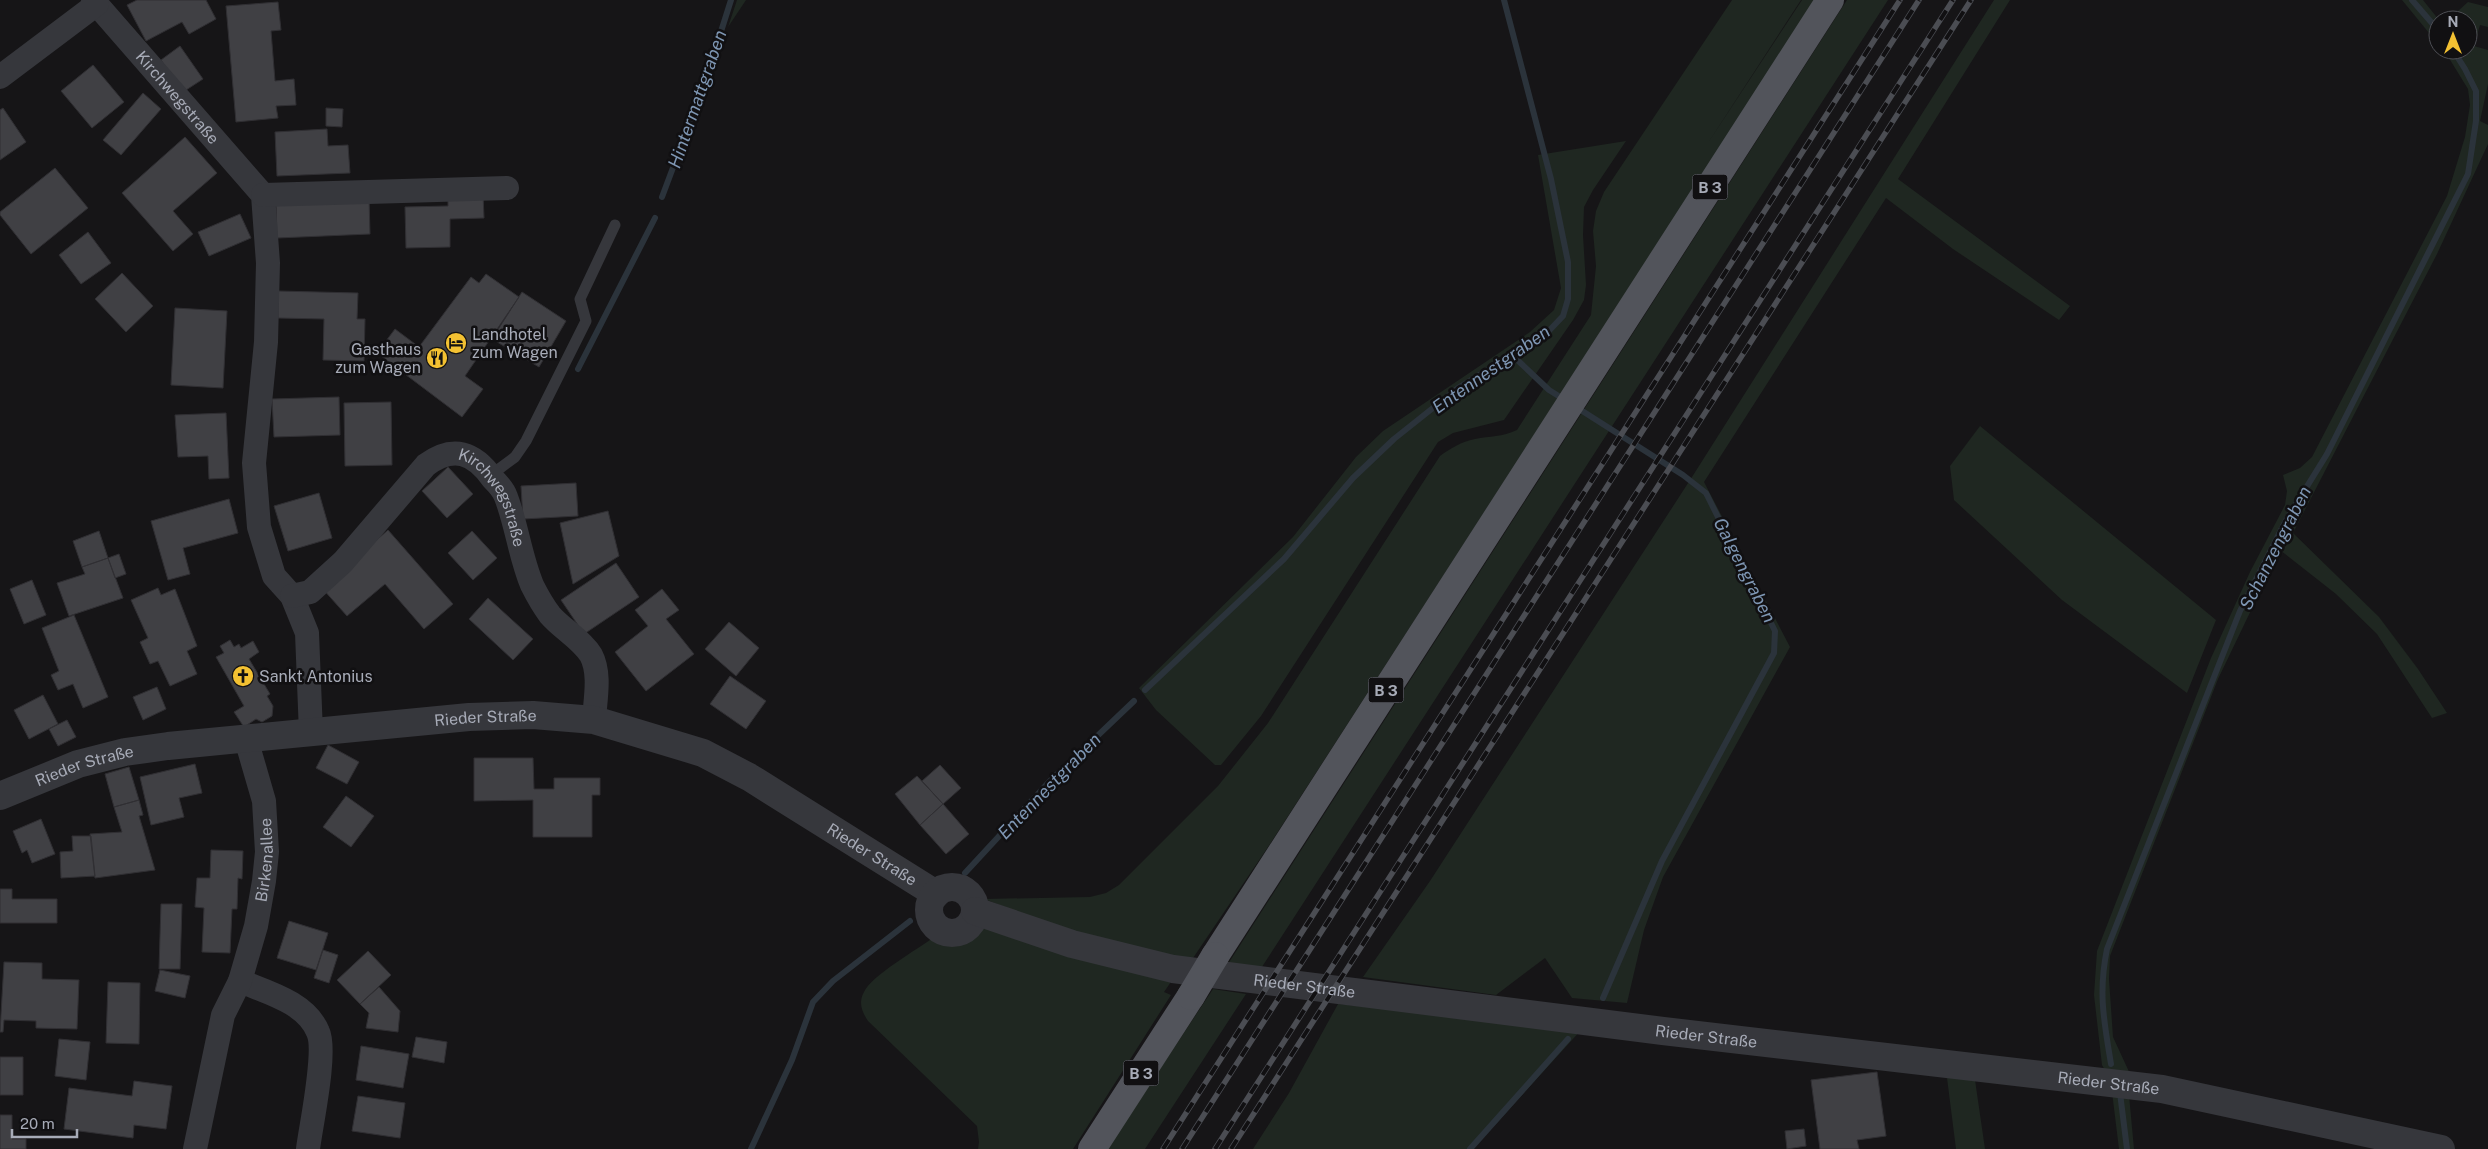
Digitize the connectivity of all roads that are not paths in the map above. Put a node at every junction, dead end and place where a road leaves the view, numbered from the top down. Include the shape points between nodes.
1 (1830, 0) edge
2 (95, 2) edge
3 (0, 77) edge
4 (507, 188) dead end
5 (263, 195) junction
6 (615, 225) dead end
7 (491, 475) junction
8 (292, 596) junction
9 (594, 720) junction
10 (311, 733) junction
11 (246, 738) junction
12 (0, 796) edge
13 (936, 894) junction
14 (975, 911) junction
15 (240, 981) junction
16 (195, 1149) edge
17 (308, 1149) edge
18 (1092, 1149) edge
19 (2441, 1149) edge

1 - 18 main road, B 3, bridge
2 - 3 street
2 - 5 street, Kirchwegstraße
4 - 5 street
5 - 8 street via 268,263 266,342 254,463 259,527 274,576
6 - 7 lane via 580,299 586,321 526,441 515,457
7 - 8 street, Kirchwegstraße via 472,457 448,453 437,457 426,465 343,562 310,592
7 - 9 street, Kirchwegstraße via 506,495 518,547 533,587 550,615 591,656 596,678
8 - 10 street via 306,633
9 - 10 street, Rieder Straße via 533,715 469,717
9 - 13 street, Rieder Straße via 703,753 749,777
10 - 11 street, Rieder Straße
11 - 12 street, Rieder Straße via 125,752 78,764
11 - 15 street, Birkenallee via 264,801 267,852 256,926
13 - 14 street, Rieder Straße via 948,888 962,890 972,899
13 - 14 street, Rieder Straße via 930,915 932,922 944,931 960,932 974,918
14 - 19 street, Rieder Straße via 1072,944 1173,969 1663,1031 2162,1089
15 - 16 street, Birkenallee via 223,1015
15 - 17 street via 283,998 308,1016 318,1032 321,1052

